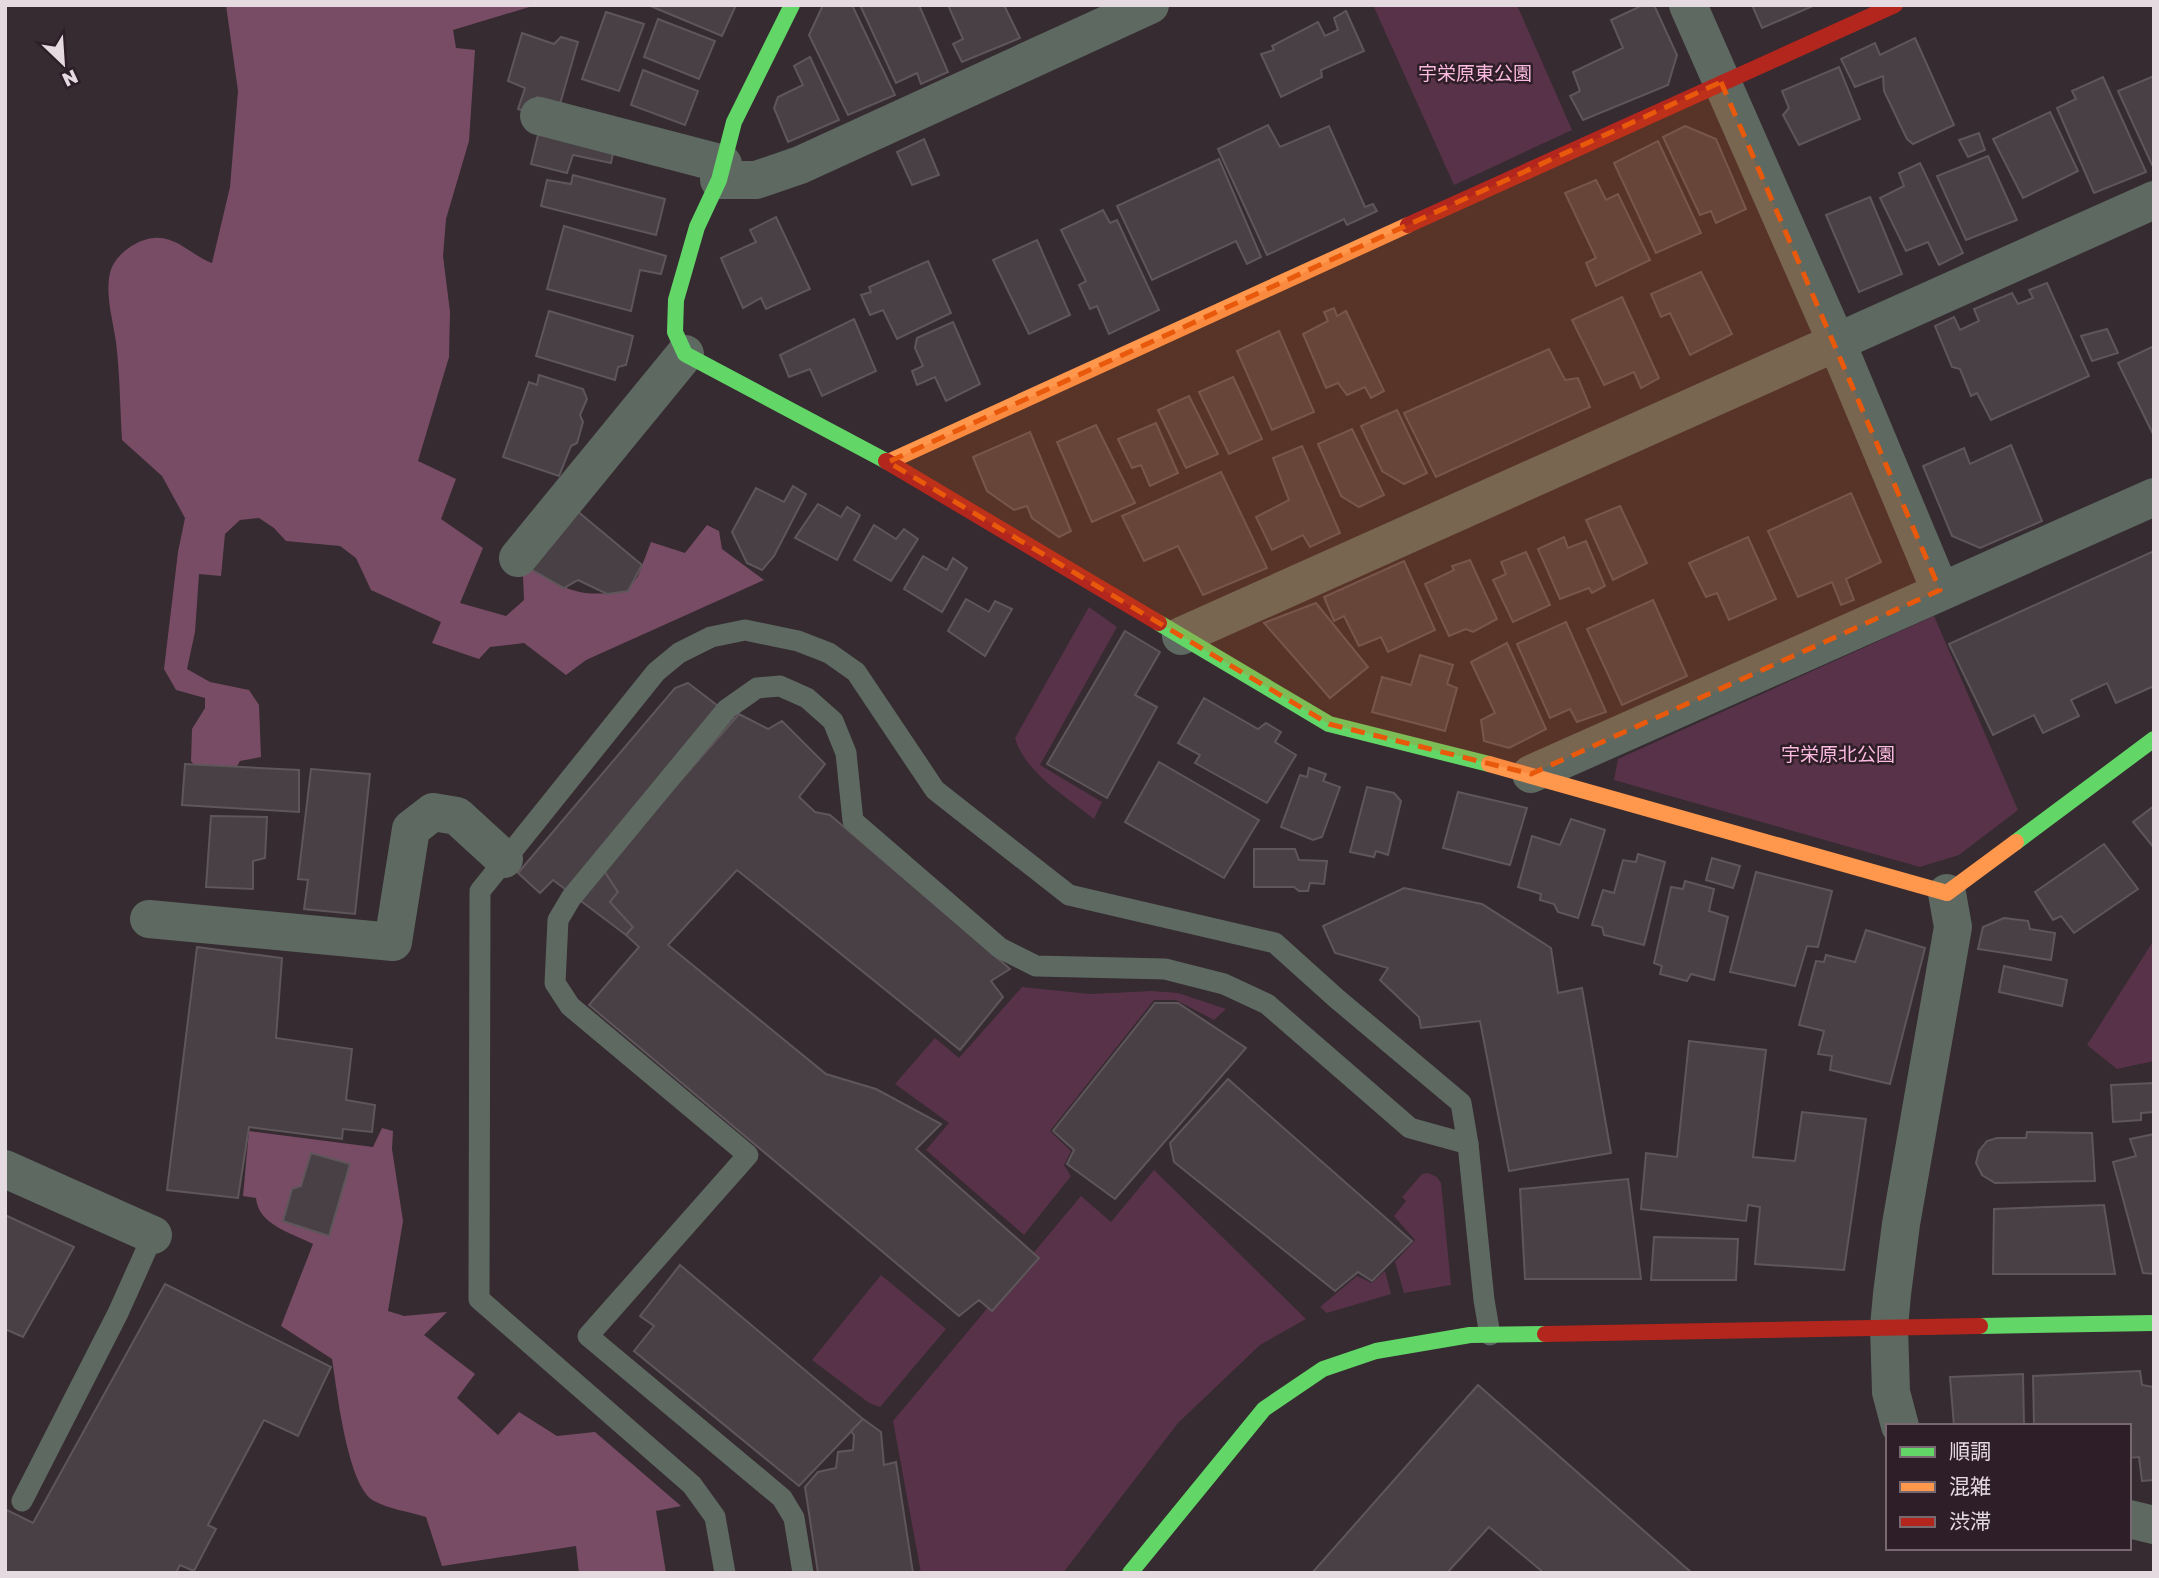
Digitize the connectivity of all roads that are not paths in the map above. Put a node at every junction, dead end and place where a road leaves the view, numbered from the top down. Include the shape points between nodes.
1 (792, 5) edge
2 (1150, 5) edge
3 (1688, 5) edge
4 (1895, 5) edge
5 (1721, 82) junction
6 (539, 116) dead end
7 (721, 172) junction
8 (2154, 200) edge
9 (1836, 341) junction
10 (685, 354) junction
11 (888, 462) junction
12 (2154, 497) edge
13 (518, 558) dead end
14 (1940, 590) junction
15 (1181, 636) junction
16 (2154, 739) edge
17 (1531, 774) junction
18 (505, 859) junction
19 (1947, 893) junction
20 (149, 919) dead end
21 (1468, 1144) junction
22 (5, 1169) edge
23 (153, 1235) joint
24 (2154, 1323) edge
25 (1889, 1327) junction
26 (1490, 1335) junction
27 (1899, 1424) edge
28 (22, 1501) dead end
29 (2131, 1519) edge
30 (2154, 1525) edge
31 (725, 1573) edge
32 (803, 1573) edge
33 (1130, 1573) edge

1 - 7 street via 734,122
2 - 7 street via 800,165 756,180
3 - 5 street
4 - 5 street
5 - 9 street
5 - 11 street
6 - 7 street
7 - 10 street via 697,227 676,300 675,332
8 - 9 street
9 - 14 street
9 - 15 street
10 - 11 street
10 - 13 street
11 - 15 street
12 - 14 street
14 - 17 street
15 - 17 street via 1329,724
16 - 19 street
17 - 19 street
18 - 20 street via 457,816 433,812 411,829 394,942
18 - 21 lane via 656,672 679,653 711,637 745,630 798,641 829,653 856,672 935,790 1069,895 1275,943 1461,1103
18 - 31 lane via 480,891 479,1299 692,1485 715,1517
19 - 25 street via 1953,927 1900,1224
21 - 26 lane
21 - 32 lane via 1410,1128 1267,1004 1224,984 1165,969 1036,966 1000,948 853,821 846,753 833,721 807,698 780,686 757,688 727,709 571,898 558,920 555,983 570,1006 748,1155 588,1336 782,1498 794,1518
22 - 23 street
23 - 28 lane
24 - 25 street
25 - 26 street
25 - 27 street via 1891,1392
26 - 33 street via 1376,1351 1323,1369 1265,1409
29 - 30 street

